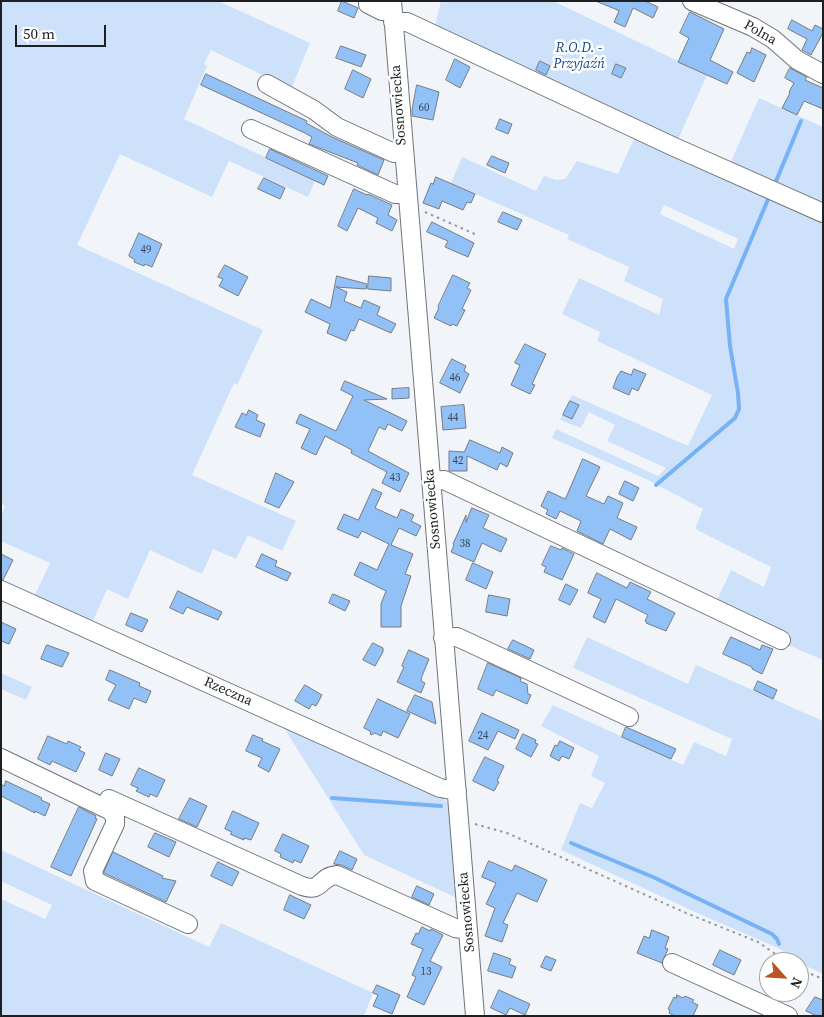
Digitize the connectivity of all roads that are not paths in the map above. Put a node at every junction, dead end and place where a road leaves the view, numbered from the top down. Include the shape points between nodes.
1 (368, 1) edge
2 (692, 1) edge
3 (392, 11) edge
4 (823, 74) edge
5 (267, 84) dead end
6 (250, 128) dead end
7 (403, 152) junction
8 (407, 202) junction
9 (823, 213) edge
10 (431, 481) junction
11 (1, 590) edge
12 (443, 638) junction
13 (781, 640) dead end
14 (629, 716) dead end
15 (1, 758) edge
16 (457, 791) junction
17 (110, 799) dead end
18 (188, 924) dead end
19 (468, 930) junction
20 (672, 963) dead end
21 (758, 1010) edge
22 (475, 1016) edge
23 (788, 1016) edge

1 - 3 street via 368,4 382,10
2 - 4 street, Polna via 753,27 797,60
3 - 7 street, Sosnowiecka
3 - 9 street via 407,22
5 - 7 street via 337,127 394,153
6 - 8 street
7 - 8 street, Sosnowiecka
8 - 10 street, Sosnowiecka
10 - 12 street, Sosnowiecka
10 - 13 street via 444,480
11 - 16 street, Rzeczna via 440,788
12 - 14 street via 457,638
12 - 16 street, Sosnowiecka
15 - 18 street via 111,811 115,817 114,824 93,871 94,881
16 - 19 street, Sosnowiecka
17 - 19 street via 309,889 337,875 455,928
19 - 22 street, Sosnowiecka
20 - 21 street
21 - 23 street

